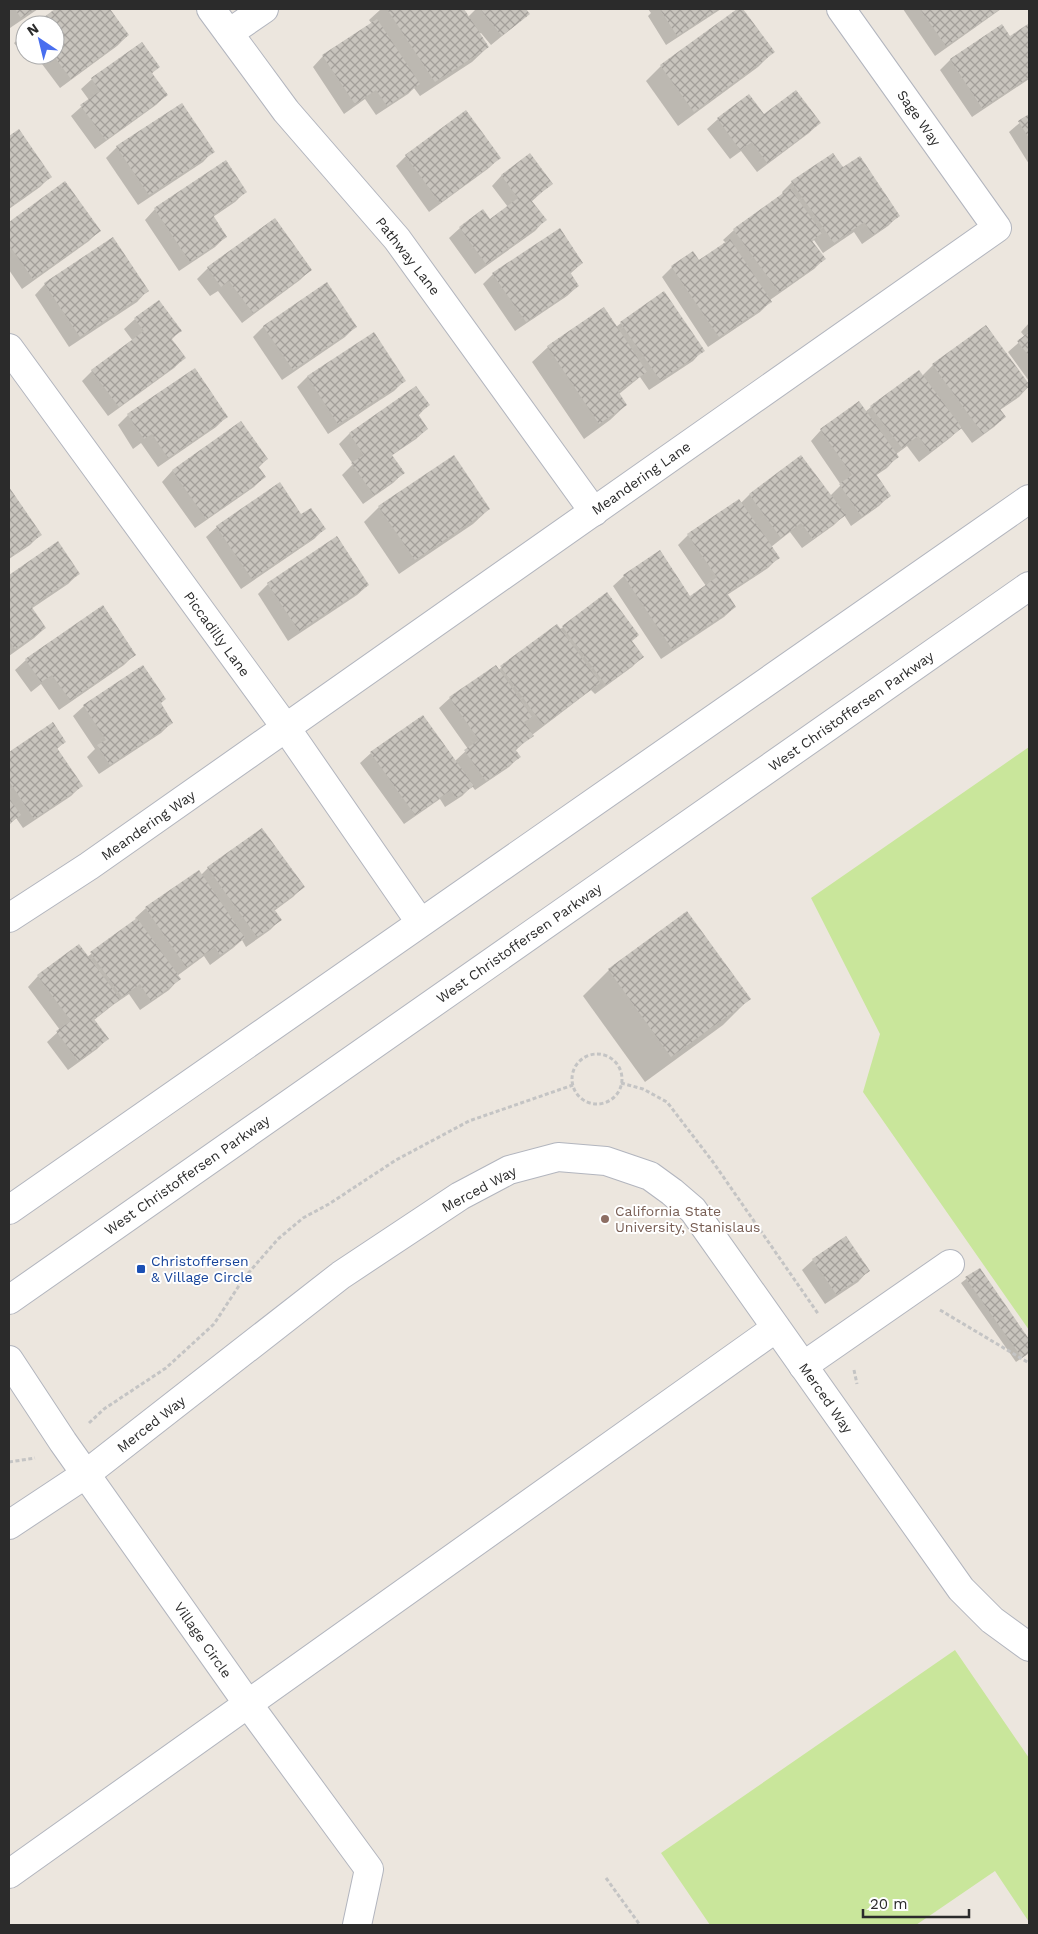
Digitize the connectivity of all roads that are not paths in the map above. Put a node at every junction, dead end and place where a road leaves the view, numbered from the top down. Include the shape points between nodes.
1 (211, 9) edge
2 (264, 9) edge
3 (841, 9) edge
4 (229, 33) junction
5 (997, 228) joint
6 (9, 348) edge
7 (1029, 499) edge
8 (594, 512) junction
9 (1029, 586) edge
10 (286, 728) junction
11 (9, 918) edge
12 (420, 922) junction
13 (9, 1210) edge
14 (950, 1264) dead end
15 (9, 1300) edge
16 (776, 1328) junction
17 (9, 1360) edge
18 (803, 1366) junction
19 (86, 1474) junction
20 (9, 1524) edge
21 (1029, 1647) edge
22 (248, 1704) junction
23 (9, 1874) edge
24 (357, 1925) edge

1 - 4 street, Pathway Lane
2 - 4 street
3 - 5 street, Sage Way
4 - 8 street, Pathway Lane via 286,112 397,239
5 - 8 street, Meandering Lane
6 - 10 street, Piccadilly Lane
7 - 12 street
8 - 10 street, Meandering Lane
9 - 15 street, West Christoffersen Parkway
10 - 11 street, Meandering Way
10 - 12 street, Piccadilly Lane
12 - 13 street
14 - 18 street
16 - 18 street, Merced Way
16 - 19 street, Merced Way via 693,1210 672,1192 650,1176 606,1161 558,1157 510,1170 460,1196 341,1275
16 - 22 street
17 - 19 street, Village Circle
18 - 21 street, Merced Way via 961,1589 992,1620
19 - 20 street, Merced Way
19 - 22 street, Village Circle
22 - 23 street
22 - 24 street, Village Circle via 369,1869

